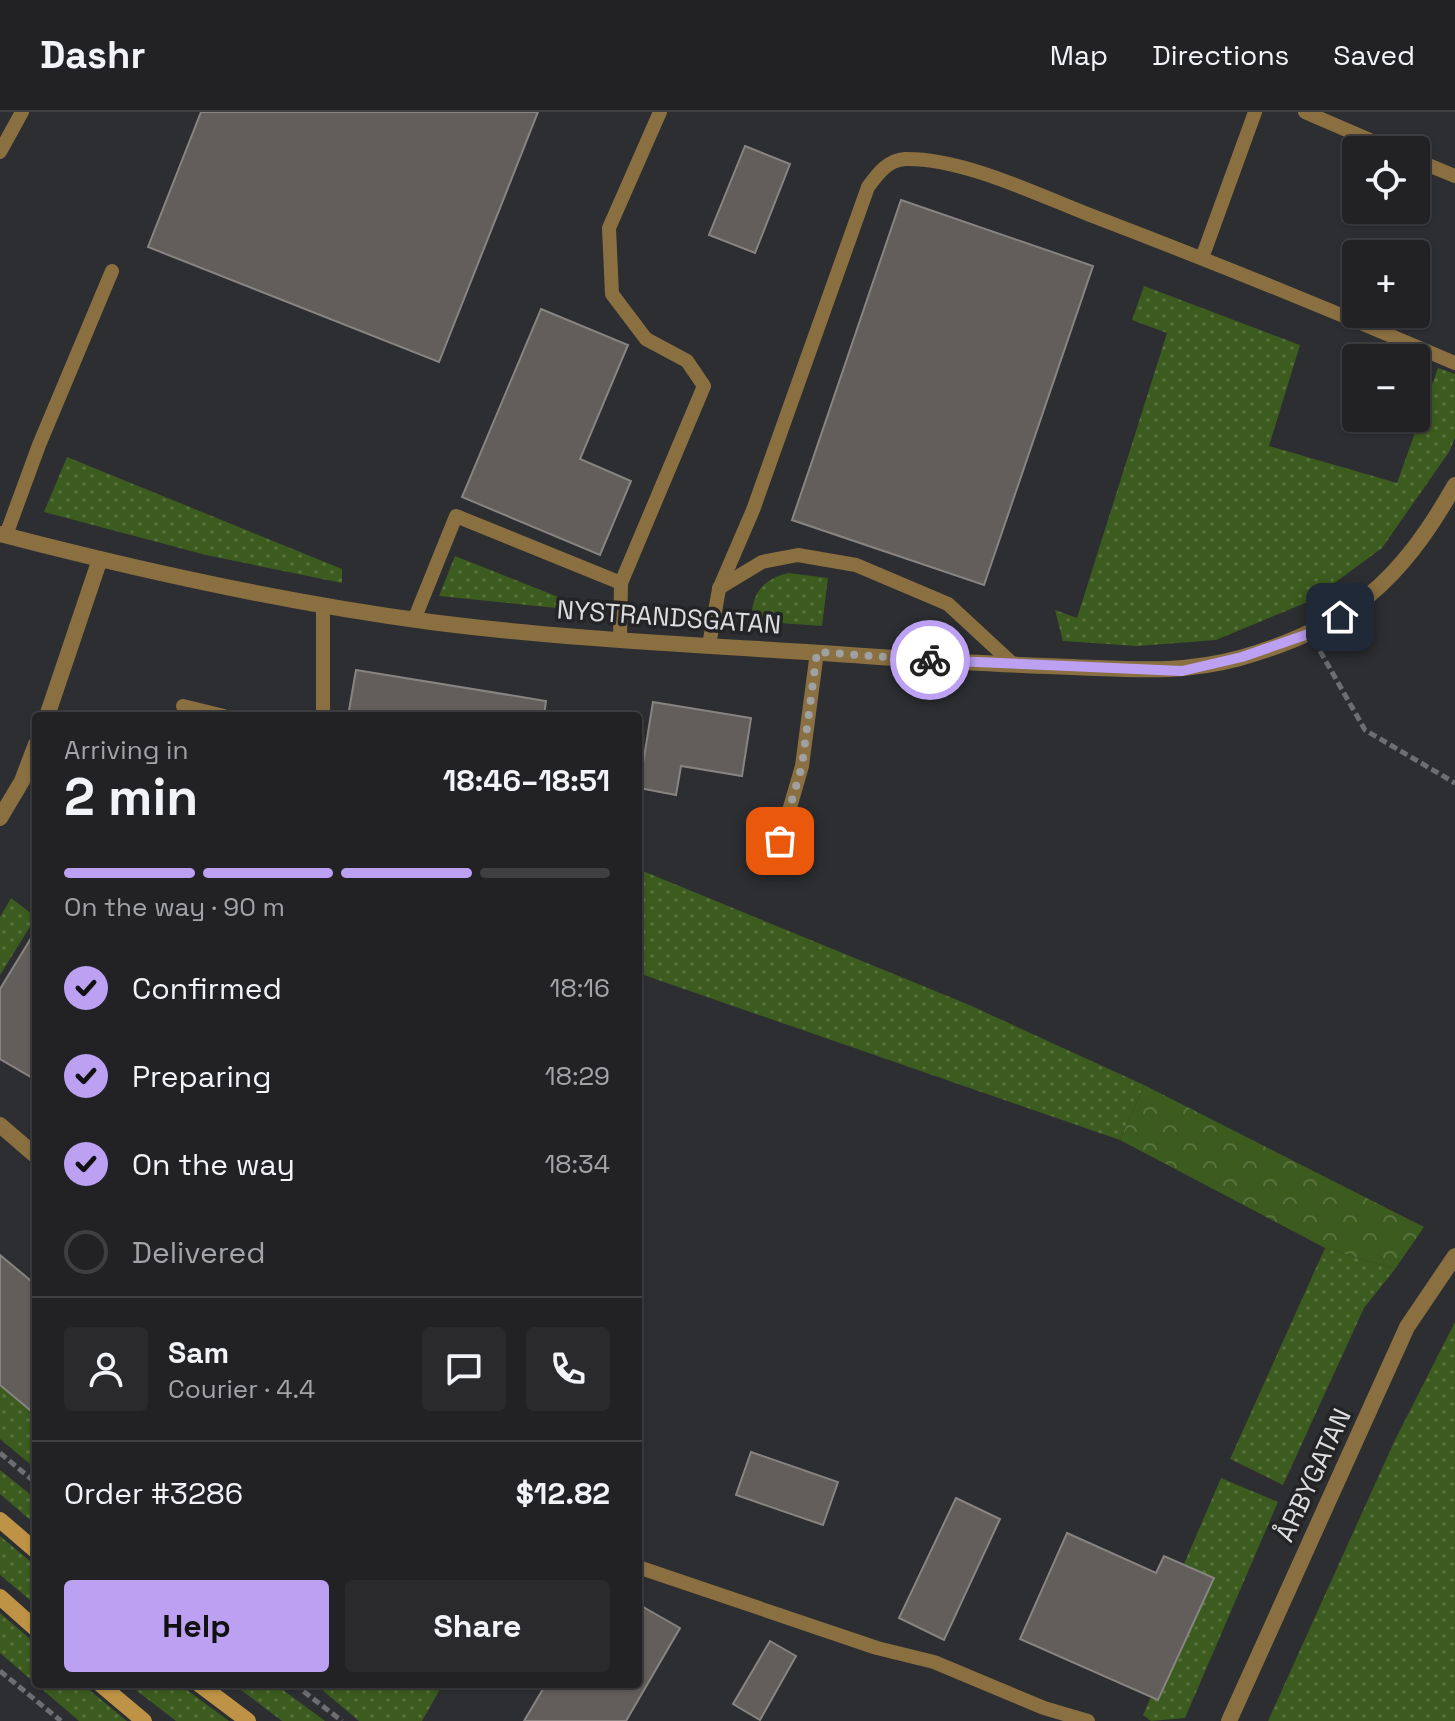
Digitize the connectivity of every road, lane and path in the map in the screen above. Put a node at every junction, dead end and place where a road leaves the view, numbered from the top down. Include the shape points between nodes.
1 (22, 112) edge
2 (660, 112) edge
3 (1255, 112) edge
4 (1305, 112) edge
5 (1361, 136) edge
6 (0, 152) edge
7 (1430, 166) edge
8 (1455, 176) edge
9 (1202, 258) junction
10 (112, 271) dead end
11 (1455, 363) edge
12 (1455, 485) edge
13 (3, 534) edge
14 (100, 559) junction
15 (621, 583) junction
16 (719, 589) junction
17 (323, 607) junction
18 (414, 620) junction
19 (1310, 633) junction
20 (620, 638) junction
21 (709, 645) junction
22 (817, 652) junction
23 (1014, 665) junction
24 (183, 706) dead end
25 (48, 712) edge
26 (208, 712) edge
27 (323, 712) edge
28 (1455, 783) edge
29 (29, 784) edge
30 (0, 818) edge
31 (773, 866) dead end
32 (0, 1125) edge
33 (32, 1153) edge
34 (1455, 1256) edge
35 (0, 1453) edge
36 (32, 1480) edge
37 (0, 1520) edge
38 (32, 1548) edge
39 (642, 1568) edge
40 (0, 1597) edge
41 (32, 1625) edge
42 (0, 1671) edge
43 (105, 1688) edge
44 (204, 1688) edge
45 (299, 1688) edge
46 (61, 1721) edge
47 (144, 1721) edge
48 (248, 1721) edge
49 (342, 1721) edge
50 (1088, 1721) edge
51 (1229, 1721) edge

1 - 6 lane
2 - 15 lane via 609,228 612,294 646,339 687,361 704,386
3 - 9 lane
4 - 5 lane
7 - 8 lane
9 - 11 lane
9 - 16 lane via 951,164 902,159 882,168 868,187 753,510
10 - 13 lane
12 - 19 street, NYSTRANDSGATAN via 1427,533 1364,603
13 - 14 street, NYSTRANDSGATAN
14 - 17 street, NYSTRANDSGATAN
14 - 25 street
15 - 18 lane via 456,516
15 - 20 lane
16 - 21 lane
16 - 23 lane via 762,562 798,555 856,565 948,604
17 - 18 street, NYSTRANDSGATAN
17 - 27 lane
18 - 20 street, NYSTRANDSGATAN
19 - 23 street, NYSTRANDSGATAN via 1182,671
19 - 28 path via 1365,730
20 - 21 street, NYSTRANDSGATAN
21 - 22 street, NYSTRANDSGATAN
22 - 23 street, NYSTRANDSGATAN
22 - 31 lane via 802,766
24 - 26 lane
29 - 30 street
32 - 33 street
34 - 51 street, ÅRBYGATAN via 1407,1327
35 - 36 path
37 - 38 main road
39 - 50 lane via 877,1648 934,1662
40 - 41 main road
42 - 46 path
43 - 47 main road
44 - 48 main road
45 - 49 path

